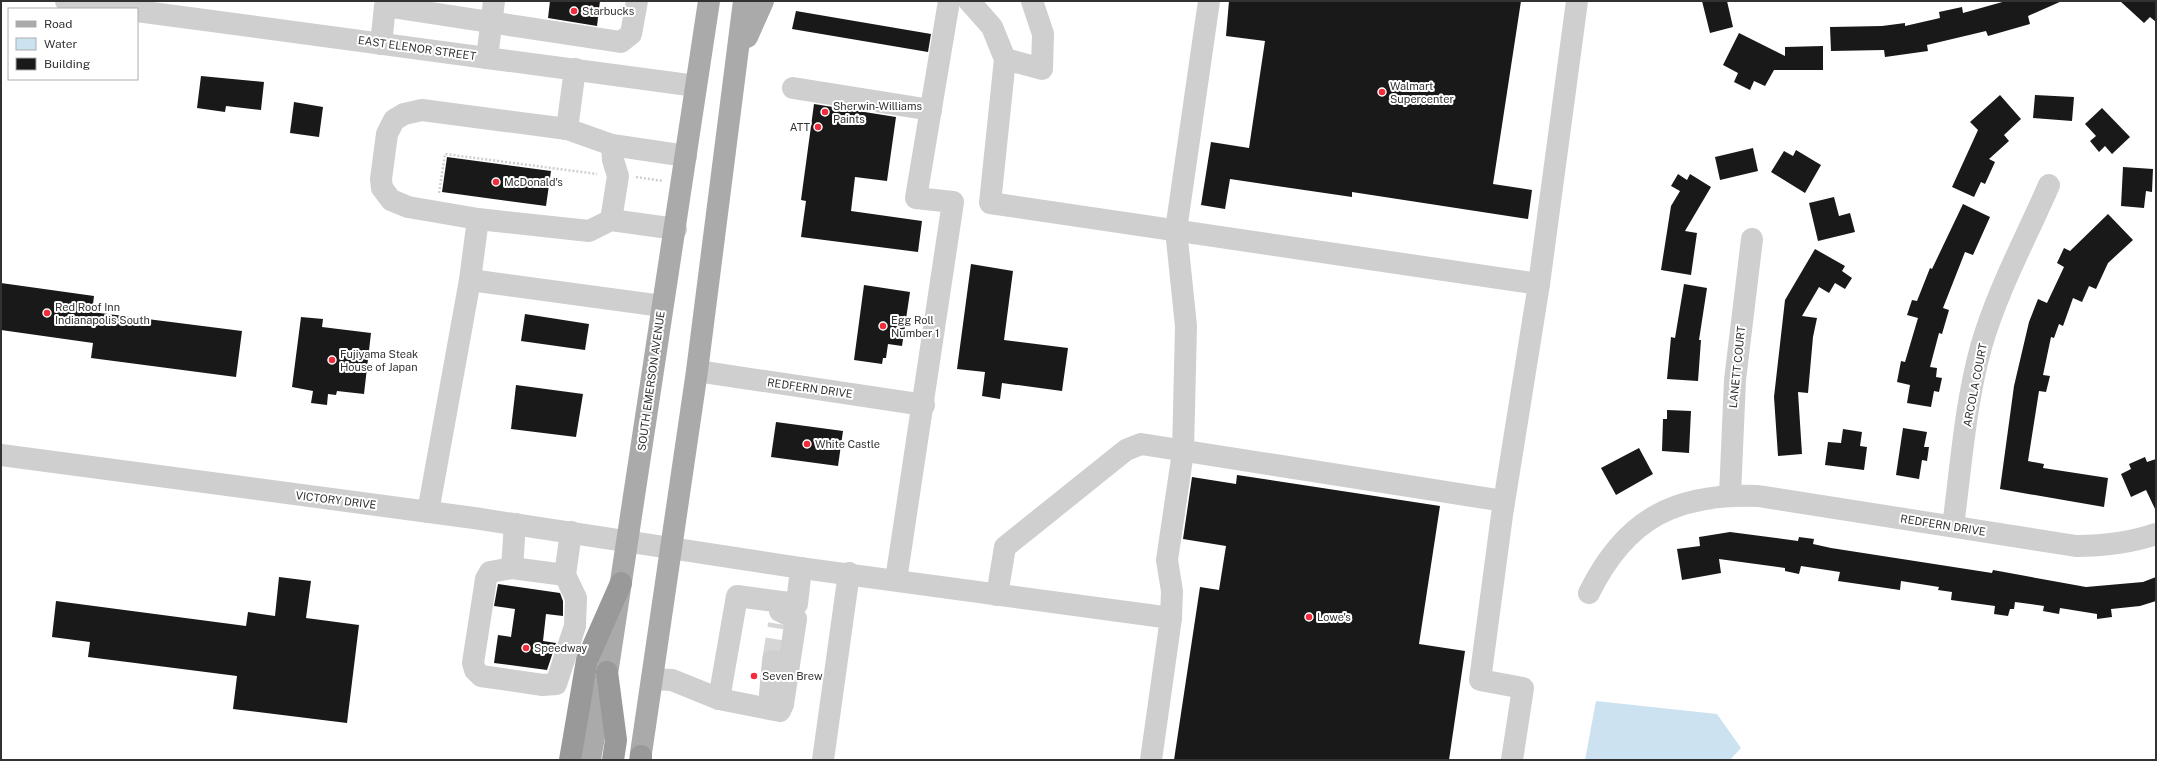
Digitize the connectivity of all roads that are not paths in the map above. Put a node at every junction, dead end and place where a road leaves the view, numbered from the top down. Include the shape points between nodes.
1 (66, 1) edge
2 (494, 1) edge
3 (637, 1) edge
4 (709, 1) edge
5 (744, 1) edge
6 (762, 1) edge
7 (949, 1) edge
8 (969, 1) edge
9 (1032, 1) edge
10 (1209, 1) edge
11 (1577, 1) edge
12 (379, 3) edge
13 (118, 8) edge
14 (455, 9) edge
15 (138, 11) edge
16 (491, 22) junction
17 (381, 44) junction
18 (487, 58) junction
19 (737, 58) junction
20 (1005, 59) junction
21 (575, 69) junction
22 (696, 86) junction
23 (793, 88) dead end
24 (931, 110) junction
25 (567, 129) junction
26 (612, 145) junction
27 (686, 156) junction
28 (2050, 185) dead end
29 (478, 218) junction
30 (611, 220) junction
31 (676, 229) junction
32 (1176, 230) junction
33 (1752, 239) dead end
34 (470, 280) junction
35 (1539, 284) junction
36 (662, 306) junction
37 (697, 371) junction
38 (924, 405) junction
39 (1183, 452) junction
40 (1, 455) edge
41 (1730, 495) junction
42 (1504, 501) junction
43 (428, 512) junction
44 (515, 524) junction
45 (1953, 526) junction
46 (571, 532) junction
47 (2156, 534) edge
48 (627, 540) junction
49 (672, 547) junction
50 (512, 568) junction
51 (800, 568) junction
52 (850, 573) junction
53 (565, 575) junction
54 (896, 580) junction
55 (621, 583) junction
56 (1589, 593) dead end
57 (997, 595) junction
58 (780, 613) junction
59 (1171, 618) junction
60 (575, 626) junction
61 (591, 650) junction
62 (773, 661) tunnel mouth
63 (607, 672) junction
64 (652, 679) junction
65 (719, 699) junction
66 (784, 704) junction
67 (641, 759) edge
68 (570, 760) edge
69 (590, 760) edge
70 (613, 760) edge
71 (824, 760) edge
72 (1151, 760) edge
73 (1512, 760) edge

1 - 13 street
2 - 16 street
3 - 16 street via 631,34 621,42
4 - 22 main road, SOUTH EMERSON AVENUE
5 - 19 main road
6 - 19 main road
7 - 24 street
8 - 20 street via 992,27
9 - 20 street via 1043,34 1042,69
10 - 32 street
11 - 35 street
12 - 14 street
12 - 17 street
14 - 16 street
15 - 17 street, EAST ELENOR STREET
16 - 18 street
17 - 18 street, EAST ELENOR STREET
18 - 21 street, EAST ELENOR STREET
19 - 37 main road
20 - 32 street via 990,203
21 - 22 street, EAST ELENOR STREET
21 - 25 street
22 - 27 main road, SOUTH EMERSON AVENUE
23 - 24 street
24 - 38 street via 916,198 953,202
25 - 26 street
25 - 29 street via 422,110 404,114 394,120 387,134 381,179 382,188 391,200 408,207
26 - 27 street
26 - 30 street via 618,176
27 - 31 main road, SOUTH EMERSON AVENUE
28 - 45 street, ARCOLA COURT via 1995,306 1982,346 1968,410
29 - 30 street via 589,231
29 - 34 street
30 - 31 street
31 - 36 main road, SOUTH EMERSON AVENUE
32 - 35 street
32 - 39 street via 1186,326
33 - 41 street, LANETT COURT via 1734,380
34 - 36 street
34 - 43 street
35 - 42 street
36 - 48 main road, SOUTH EMERSON AVENUE
37 - 38 street, REDFERN DRIVE
37 - 49 main road
38 - 54 street
39 - 42 street
39 - 57 street via 1141,444 1126,450 1005,547
39 - 59 street via 1167,560 1172,591
40 - 43 street, VICTORY DRIVE
41 - 45 street, REDFERN DRIVE via 1758,496
41 - 56 street, REDFERN DRIVE via 1691,501 1662,512 1642,525 1608,558
42 - 73 street via 1480,680 1523,688
43 - 44 street, VICTORY DRIVE
44 - 46 street, VICTORY DRIVE
44 - 50 street
45 - 47 street, REDFERN DRIVE via 2076,546 2100,546 2140,540
46 - 48 street, VICTORY DRIVE
46 - 53 street
48 - 49 street, VICTORY DRIVE
48 - 55 main road, SOUTH EMERSON AVENUE
49 - 51 street, VICTORY DRIVE
49 - 64 main road
50 - 53 street
50 - 60 street via 490,572 486,579 473,663 481,676 544,685 556,684
51 - 52 street, VICTORY DRIVE
51 - 58 street via 797,604
52 - 54 street, VICTORY DRIVE
52 - 71 street
53 - 60 street via 576,598
54 - 57 street, VICTORY DRIVE
55 - 61 highway
55 - 63 main road, SOUTH EMERSON AVENUE
57 - 59 street, VICTORY DRIVE
58 - 65 street via 737,596
58 - 66 street via 796,619
59 - 72 street
60 - 61 street
61 - 63 street
61 - 68 highway via 587,660
62 - 66 street via 770,694
63 - 69 main road, SOUTH EMERSON AVENUE
63 - 70 highway via 616,740
64 - 65 street via 672,680
64 - 67 main road
65 - 66 street via 780,711

